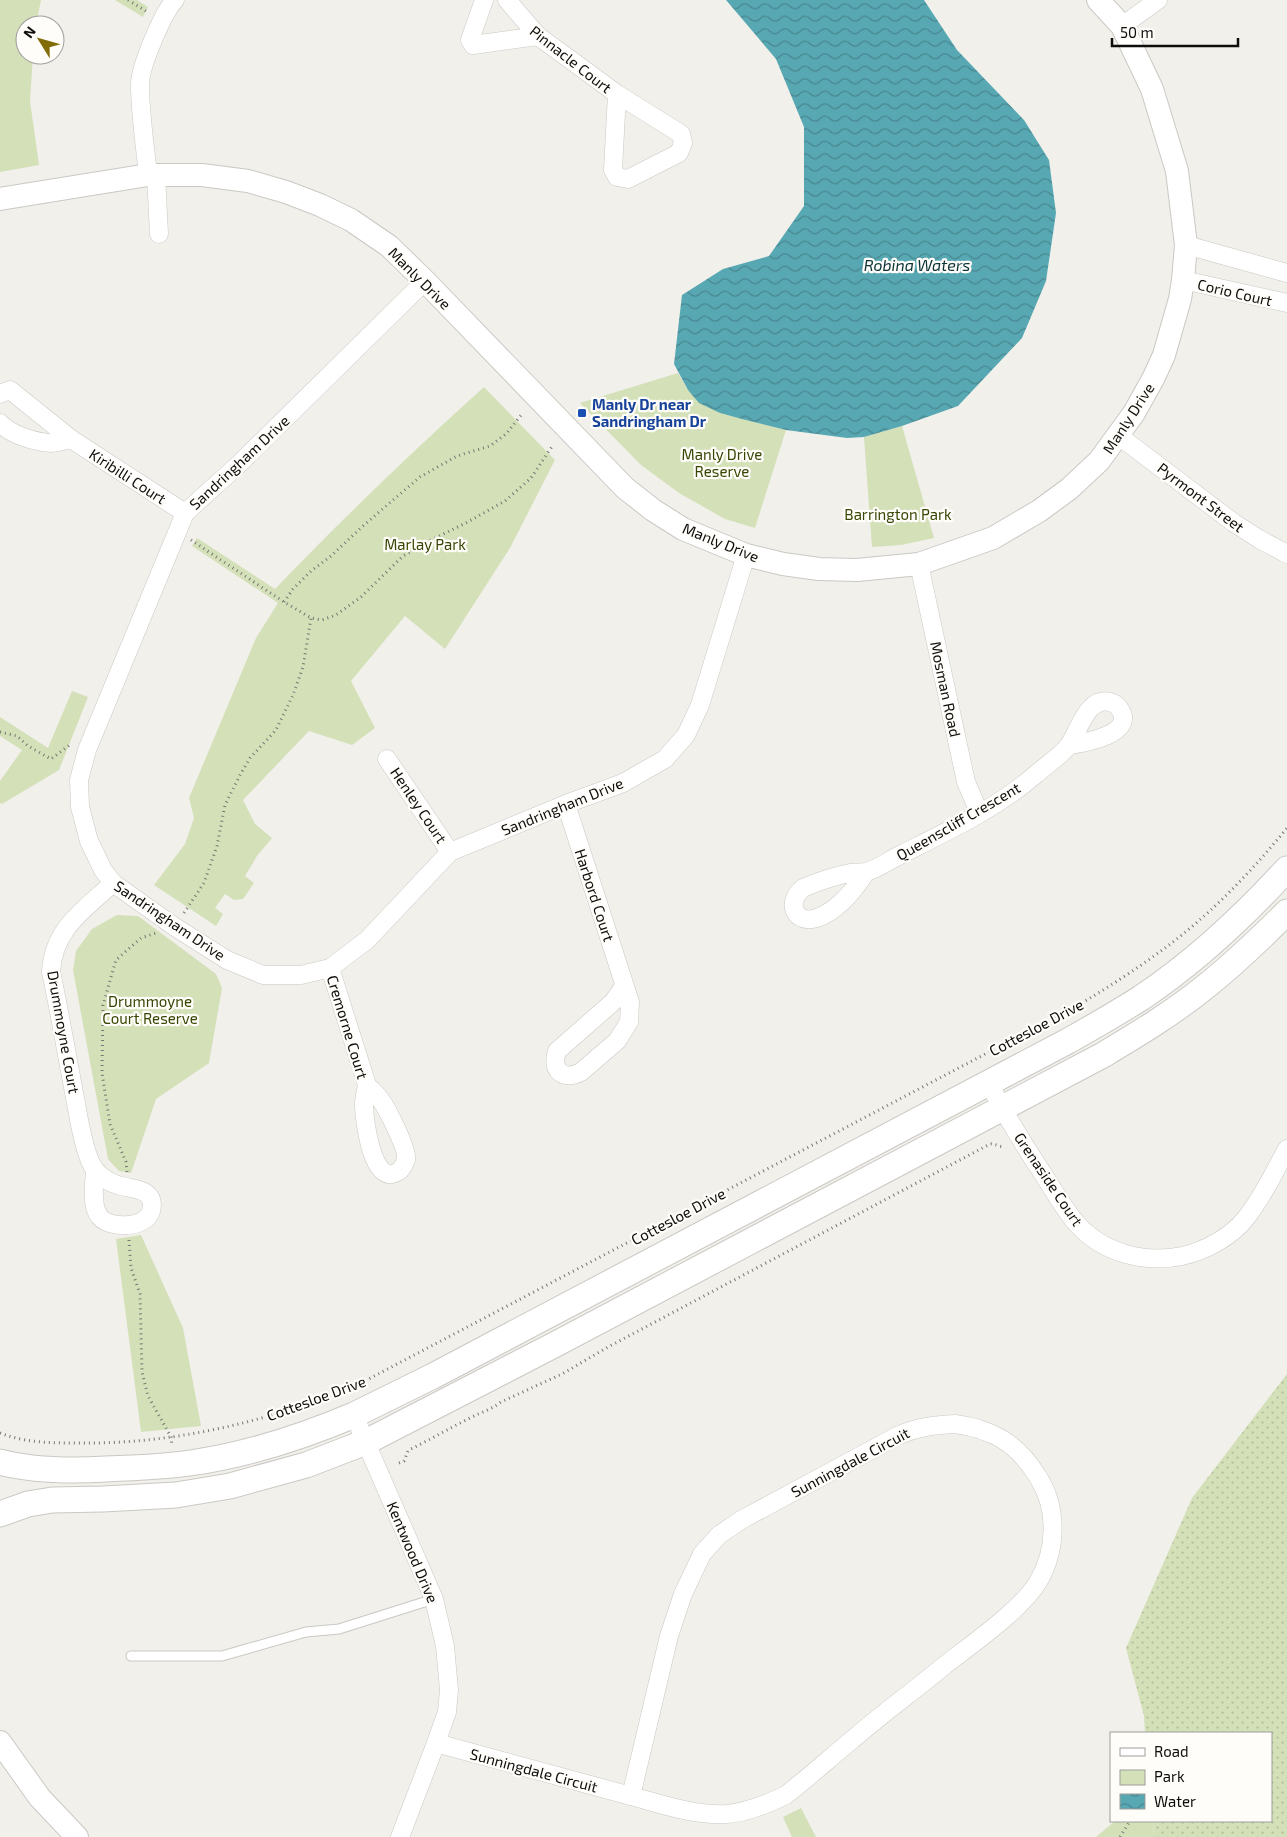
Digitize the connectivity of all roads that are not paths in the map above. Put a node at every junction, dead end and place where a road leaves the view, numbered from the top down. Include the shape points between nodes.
1 (175, 0) edge
2 (484, 0) edge
3 (506, 0) edge
4 (1098, 0) edge
5 (1158, 0) edge
6 (1122, 26) junction
7 (538, 36) junction
8 (617, 94) junction
9 (152, 175) junction
10 (0, 199) edge
11 (159, 234) dead end
12 (1186, 245) junction
13 (1287, 273) edge
14 (1183, 280) junction
15 (425, 281) junction
16 (1287, 303) edge
17 (0, 394) edge
18 (0, 423) edge
19 (1119, 436) junction
20 (71, 439) junction
21 (185, 513) junction
22 (1287, 554) edge
23 (746, 555) junction
24 (919, 564) junction
25 (1069, 745) dead end
26 (387, 759) dead end
27 (566, 804) junction
28 (979, 812) junction
29 (450, 852) junction
30 (1287, 868) edge
31 (866, 872) dead end
32 (112, 882) junction
33 (1287, 912) edge
34 (330, 968) junction
35 (624, 986) junction
36 (988, 1082) junction
37 (367, 1086) dead end
38 (1002, 1109) junction
39 (1287, 1149) edge
40 (95, 1171) junction
41 (354, 1415) junction
42 (366, 1442) junction
43 (0, 1462) edge
44 (0, 1514) edge
45 (434, 1599) junction
46 (131, 1656) dead end
47 (0, 1742) edge
48 (436, 1743) junction
49 (631, 1796) junction
50 (77, 1837) edge
51 (400, 1837) edge

1 - 9 street via 152,41 140,82
2 - 7 street via 470,40 473,45
3 - 7 street, Pinnacle Court
4 - 6 street, Manly Drive
5 - 6 street
6 - 12 street, Manly Drive via 1152,89 1177,171
7 - 8 street, Pinnacle Court
8 - 8 street, Pinnacle Court via 682,134 679,153 628,179 617,177 613,170
9 - 10 street, Manly Drive
9 - 11 street
9 - 15 street, Manly Drive via 202,175 248,181 320,205 351,220 389,246
12 - 13 street, Corio Court
12 - 14 street, Manly Drive
14 - 16 street, Corio Court
14 - 19 street, Manly Drive via 1164,355 1145,396
15 - 21 street, Sandringham Drive via 238,466
15 - 23 street, Manly Drive via 625,488 683,529
17 - 20 street, Kiribilli Court via 10,390
18 - 20 street via 27,438 52,443
19 - 22 street, Pyrmont Street via 1234,523
19 - 24 street, Manly Drive via 1099,461 1039,511 993,538
20 - 21 street, Kiribilli Court
21 - 32 street, Sandringham Drive via 93,737 79,780 80,807 89,841
23 - 24 street, Manly Drive via 820,569 857,570
23 - 27 street, Sandringham Drive via 700,705 686,735 665,759 623,783
24 - 28 street, Mosman Road via 966,782
25 - 28 street, Queenscliff Crescent via 1020,788
26 - 29 street, Henley Court
27 - 29 street, Sandringham Drive
27 - 35 street, Harbord Court
28 - 31 street, Queenscliff Crescent
29 - 34 street, Sandringham Drive via 367,940
30 - 36 main road, Cottesloe Drive via 1239,919 1163,982 1090,1029
32 - 34 street, Sandringham Drive via 227,960 264,975 301,975
32 - 40 street, Drummoyne Court via 68,925 52,959 51,972 81,1127
33 - 38 main road via 1230,966 1180,1006 1103,1054
34 - 37 street, Cremorne Court
35 - 35 street, Harbord Court via 630,1002 629,1022 617,1041 574,1076 560,1073 554,1060 557,1051 613,1002
36 - 38 street, Grenaside Court
36 - 41 main road, Cottesloe Drive
38 - 39 street, Grenaside Court via 1078,1225 1103,1245 1133,1256 1163,1259 1190,1254 1232,1232 1246,1219
38 - 42 main road
40 - 40 street, Drummoyne Court via 97,1214 109,1224 128,1225 145,1220 151,1210 148,1195 142,1190 118,1186
41 - 42 street, Kentwood Drive
41 - 43 main road, Cottesloe Drive via 269,1446 190,1463 57,1470
42 - 44 main road via 306,1465 230,1486 176,1494 52,1500
42 - 45 street, Kentwood Drive
45 - 46 lane via 339,1630 306,1632 222,1656
45 - 48 street, Kentwood Drive via 445,1646 449,1690
47 - 50 street via 40,1798
48 - 49 street, Sunningdale Circuit
48 - 51 street, Kentwood Drive
49 - 49 street, Sunningdale Circuit via 680,1601 702,1554 719,1535 759,1510 912,1429 955,1424 970,1426 997,1435 1020,1453 1044,1487 1053,1531 1048,1559 1037,1582 1021,1602 804,1780 773,1801 726,1814 682,1809

